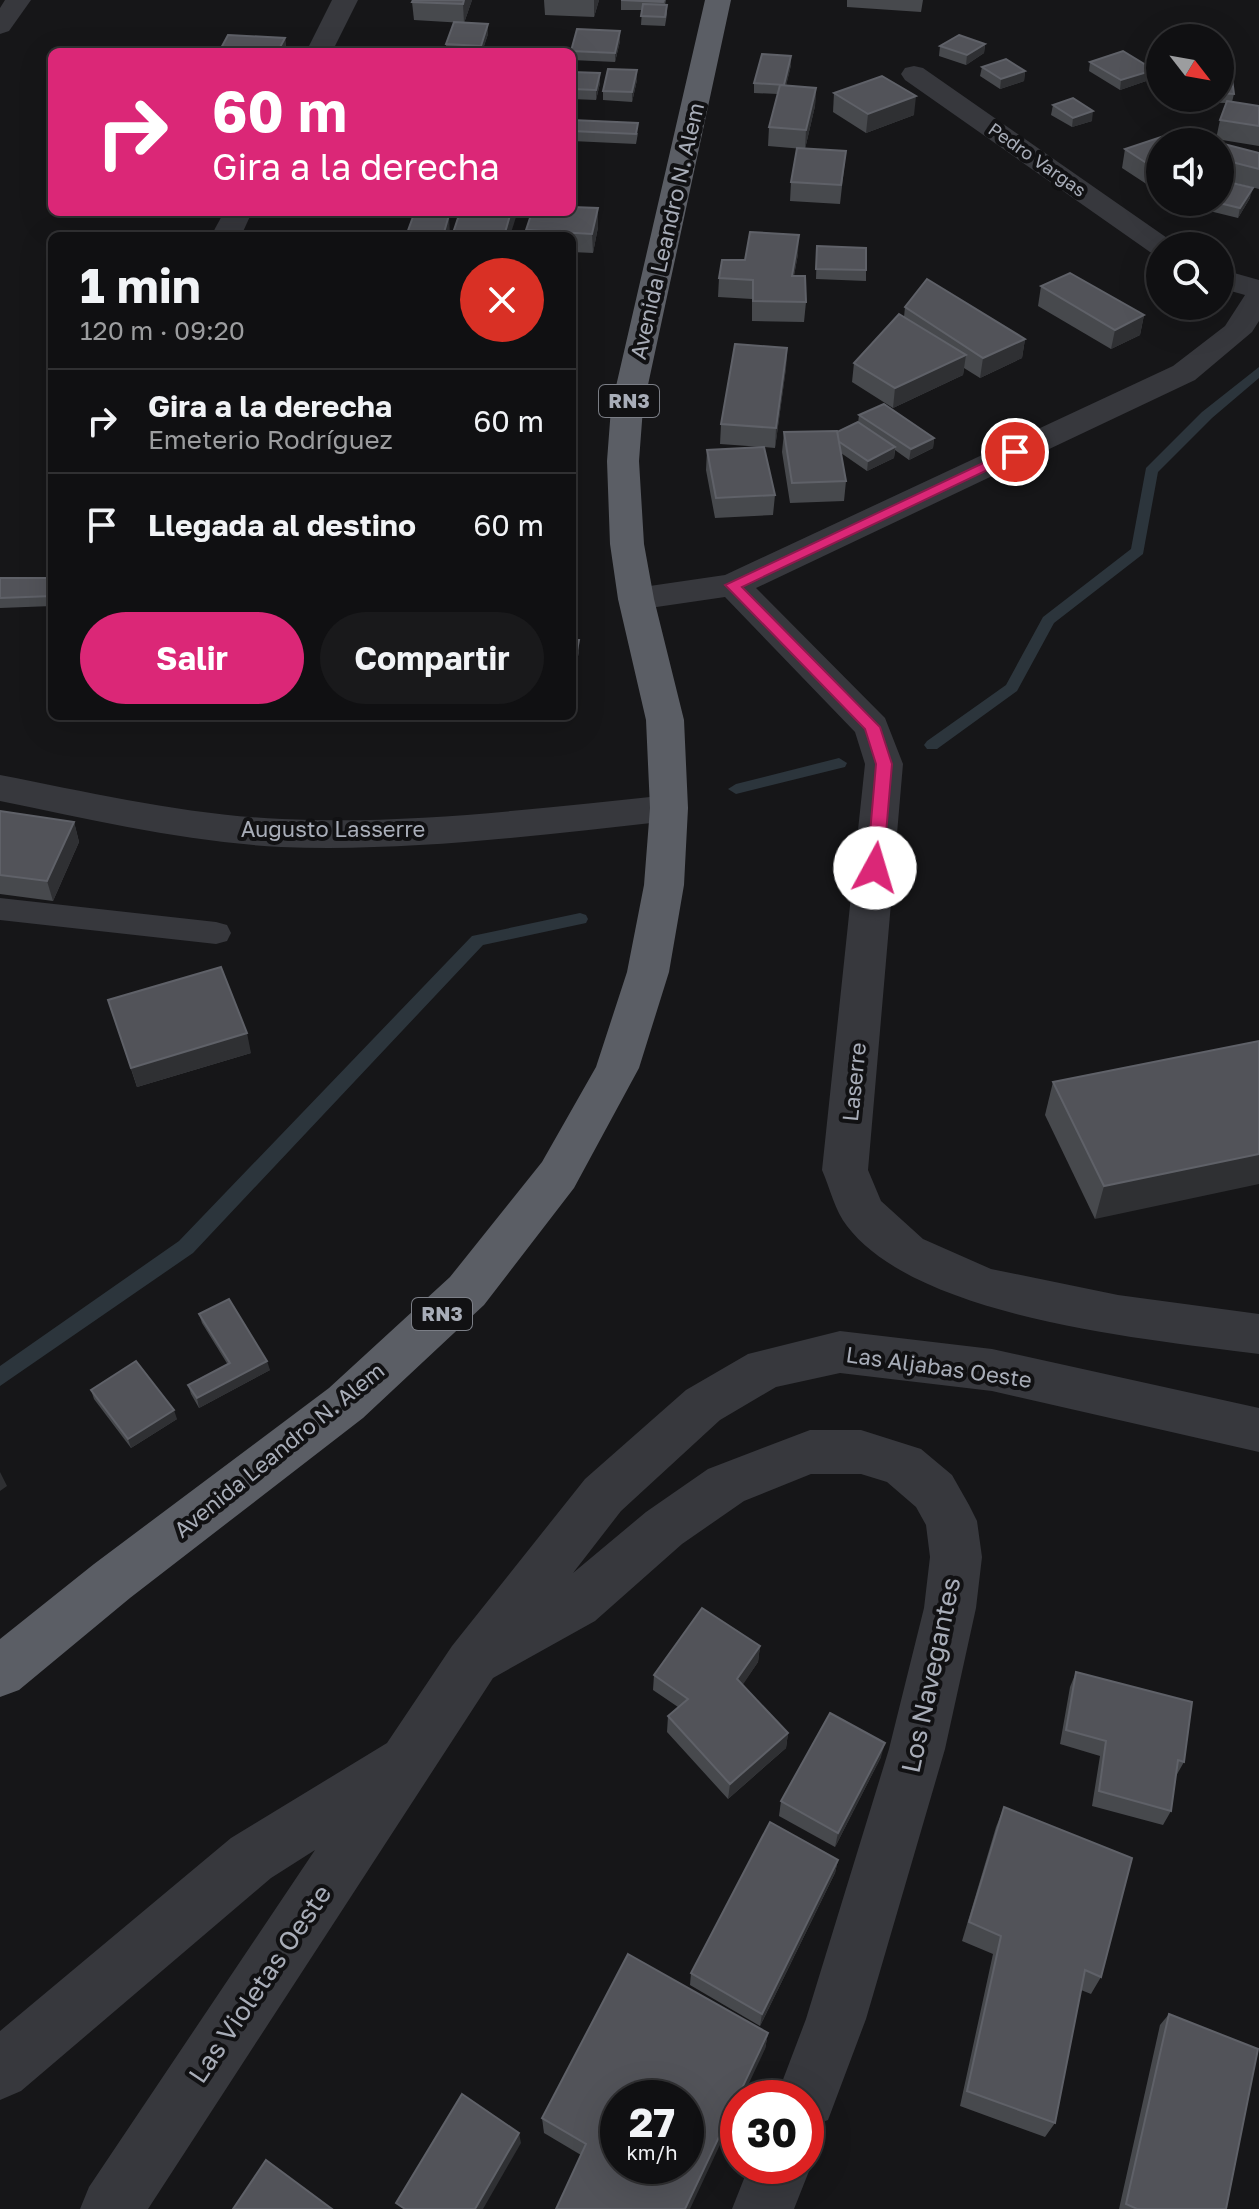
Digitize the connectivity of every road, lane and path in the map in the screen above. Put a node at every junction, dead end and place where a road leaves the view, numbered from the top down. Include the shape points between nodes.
1 (18, 0) edge
2 (345, 0) edge
3 (718, 0) edge
4 (0, 26) edge
5 (321, 48) edge
6 (914, 74) dead end
7 (1146, 236) edge
8 (1234, 282) edge
9 (1259, 290) edge
10 (1259, 297) edge
11 (733, 585) junction
12 (636, 599) junction
13 (0, 788) edge
14 (669, 808) junction
15 (0, 909) edge
16 (216, 933) dead end
17 (1259, 1334) edge
18 (1259, 1430) edge
19 (471, 1664) junction
20 (0, 1672) edge
21 (409, 1758) junction
22 (0, 2070) edge
23 (813, 2080) edge
24 (773, 2184) edge
25 (111, 2209) edge
26 (763, 2209) edge

1 - 4 street
2 - 5 street
3 - 12 highway, Avenida Leandro N. Alem / RN3 via 627,408 623,461
6 - 7 street, Pedro Vargas
8 - 9 street
10 - 11 street via 1237,332 1184,373
11 - 12 street
11 - 17 street, Laserre via 872,727 884,764 845,1170 863,1213 907,1253 984,1287 1118,1315
12 - 14 highway, Avenida Leandro N. Alem / RN3 via 665,720
13 - 14 street, Augusto Lasserre via 193,825 280,833 462,829
14 - 20 highway, Avenida Leandro N. Alem / RN3 via 664,885 648,972 617,1068 558,1175 467,1291 346,1403
15 - 16 lane
18 - 19 street, Las Aljabas Oeste via 992,1370 840,1352 765,1369 703,1405 603,1495
19 - 21 street, Las Aljabas Oeste
19 - 23 street, Los Navegantes via 576,1604 664,1528 726,1485 810,1452 861,1452 903,1465 934,1491 951,1521 956,1557 950,1608 917,1749
21 - 22 street via 251,1858
21 - 25 street, Las Violetas Oeste
24 - 26 street

